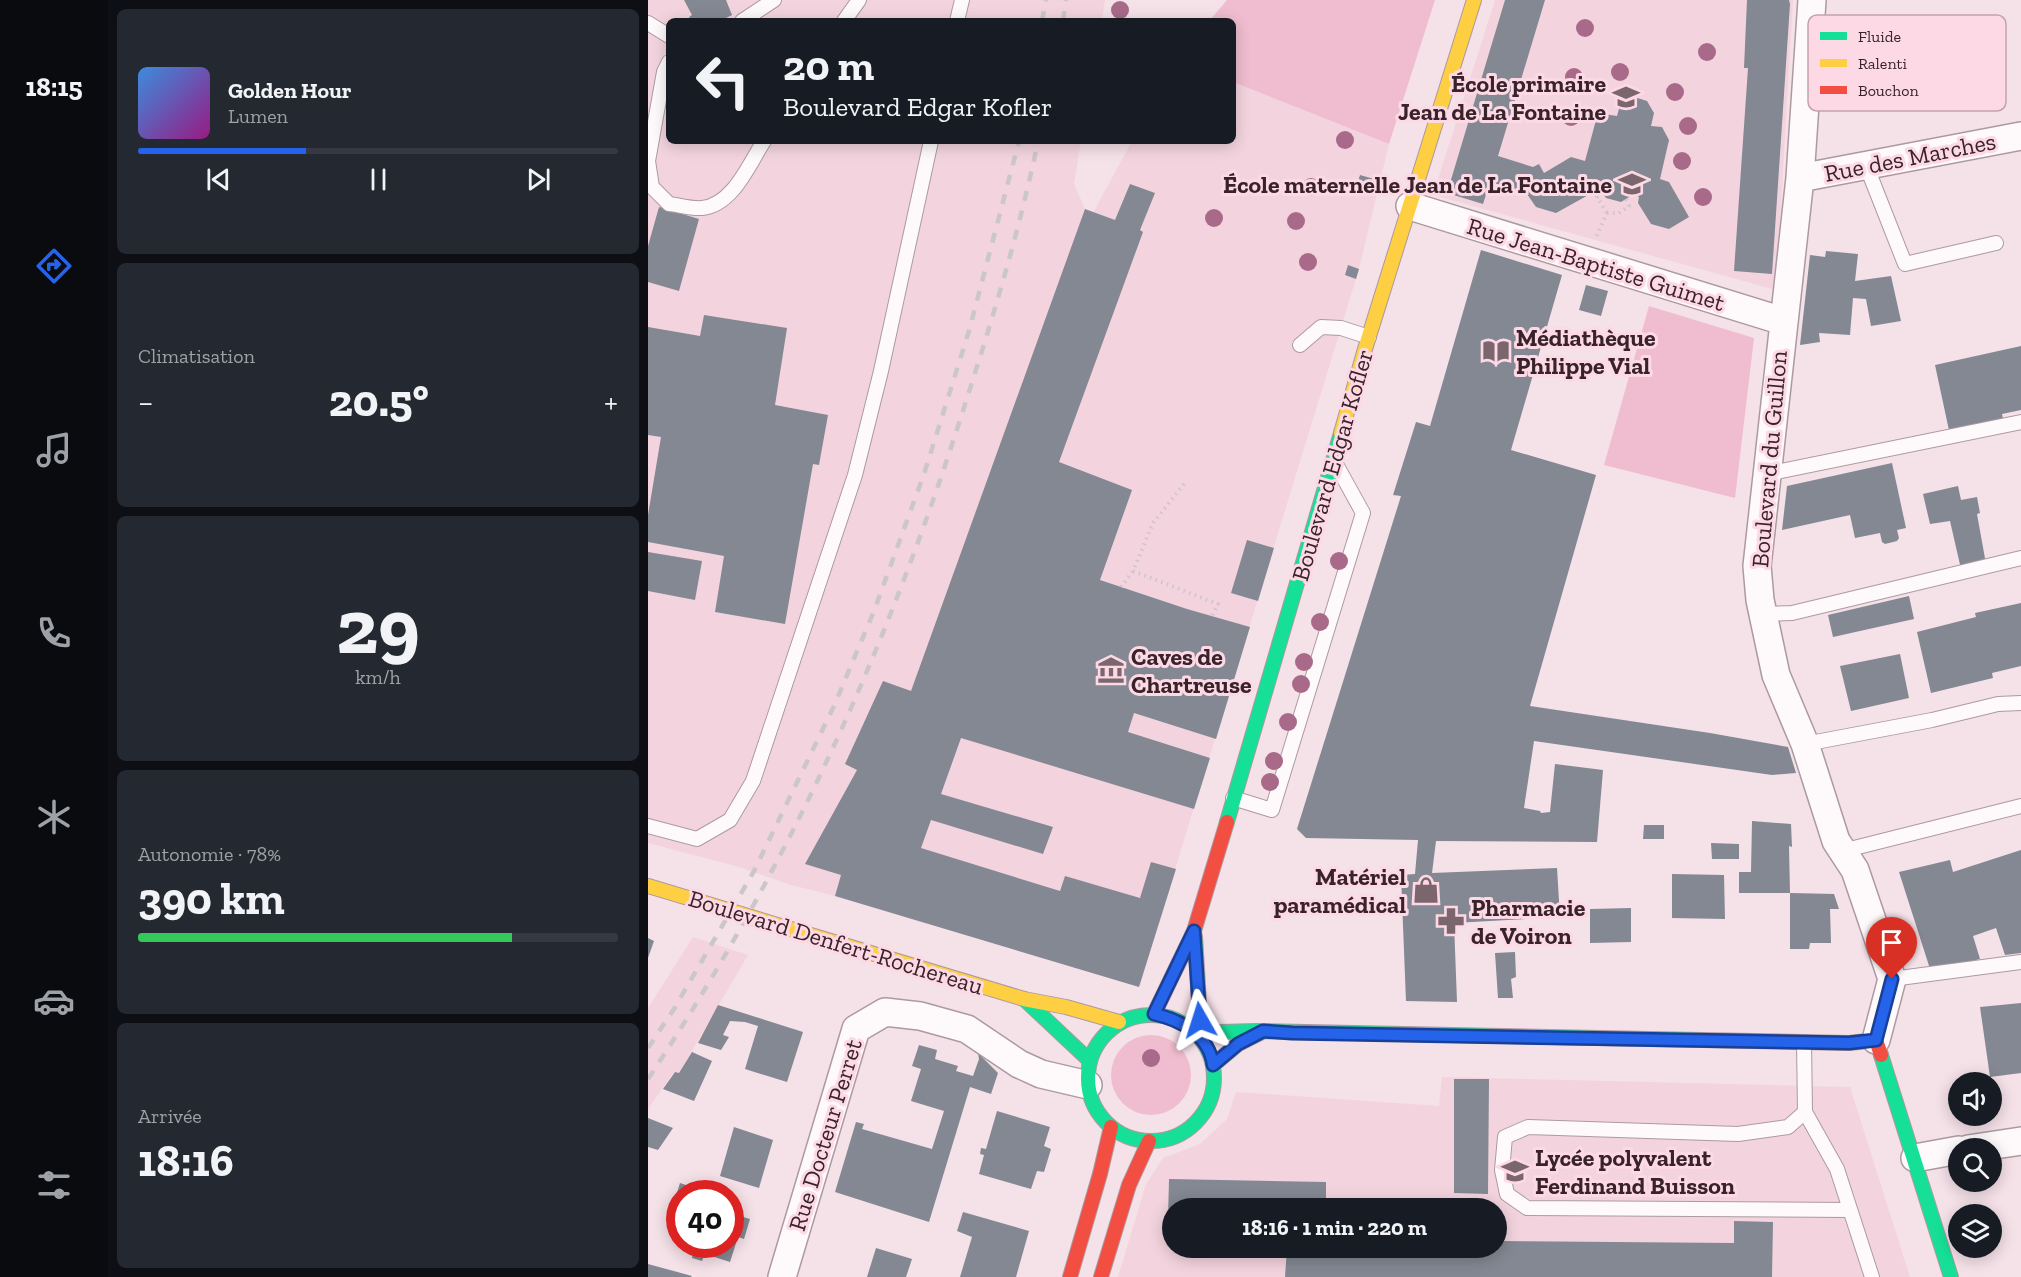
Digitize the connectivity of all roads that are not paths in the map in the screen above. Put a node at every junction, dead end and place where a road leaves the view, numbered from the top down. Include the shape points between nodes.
1 (774, 0) edge
2 (859, 0) edge
3 (962, 0) edge
4 (1474, 0) edge
5 (1812, 0) edge
6 (1811, 15) edge
7 (747, 18) edge
8 (846, 18) edge
9 (958, 18) edge
10 (648, 23) edge
11 (666, 34) edge
12 (1808, 59) edge
13 (666, 68) edge
14 (2021, 136) edge
15 (762, 144) edge
16 (930, 144) edge
17 (648, 161) edge
18 (648, 161) edge
19 (1866, 165) junction
20 (1800, 178) junction
21 (1410, 206) junction
22 (1996, 243) dead end
23 (1783, 321) junction
24 (1369, 337) junction
25 (1300, 345) dead end
26 (2021, 422) edge
27 (1333, 459) junction
28 (1766, 474) junction
29 (2021, 558) edge
30 (1762, 614) junction
31 (2021, 703) edge
32 (1804, 744) junction
33 (1233, 798) junction
34 (2021, 806) edge
35 (648, 826) edge
36 (1842, 850) junction
37 (648, 886) edge
38 (1194, 931) junction
39 (2021, 962) edge
40 (1892, 979) junction
41 (1024, 999) junction
42 (1154, 1014) junction
43 (1119, 1022) junction
44 (1263, 1031) junction
45 (1196, 1034) junction
46 (1876, 1040) junction
47 (1803, 1042) junction
48 (1213, 1065) junction
49 (1089, 1073) junction
50 (1805, 1112) junction
51 (1111, 1127) junction
52 (1149, 1141) junction
53 (2021, 1141) edge
54 (2002, 1144) edge
55 (1948, 1152) edge
56 (1915, 1158) junction
57 (1851, 1210) junction
58 (783, 1277) edge
59 (1070, 1277) edge
60 (1101, 1277) edge
61 (1872, 1277) edge
62 (1951, 1277) edge

1 - 7 lane
2 - 8 lane
3 - 9 lane
4 - 21 street, Boulevard Edgar Kofler
5 - 6 street, Boulevard du Guillon
10 - 11 lane
12 - 20 street, Boulevard du Guillon
13 - 18 lane
14 - 19 street, Rue des Marches
15 - 17 lane via 720,202 702,208 669,204 652,187
16 - 35 lane via 855,475 753,781 730,820 697,839
19 - 20 street, Rue des Marches
19 - 22 lane via 1905,264
20 - 23 street, Boulevard du Guillon
21 - 23 street, Rue Jean-Baptiste Guimet
21 - 24 street, Boulevard Edgar Kofler
23 - 28 street, Boulevard du Guillon
24 - 25 lane via 1341,328 1321,327
24 - 27 street, Boulevard Edgar Kofler
26 - 28 lane
27 - 33 street, Boulevard Edgar Kofler
27 - 33 lane via 1363,513 1272,810
28 - 30 street, Boulevard du Guillon via 1757,566
29 - 30 lane via 1791,614
30 - 32 street, Boulevard du Guillon via 1776,675
31 - 32 lane via 1998,704
32 - 36 street, Boulevard du Guillon
33 - 38 street, Boulevard Edgar Kofler
34 - 36 lane
36 - 40 street, Boulevard du Guillon via 1855,870
37 - 41 street, Boulevard Denfert-Rochereau
38 - 42 street, Boulevard Edgar Kofler
38 - 45 street, Boulevard Edgar Kofler via 1200,1020
39 - 40 lane
40 - 46 street
41 - 43 street, Boulevard Denfert-Rochereau
41 - 49 street, Boulevard Denfert-Rochereau via 1056,1027
42 - 43 street
42 - 45 street via 1173,1018
43 - 49 street via 1100,1039
44 - 45 street
44 - 47 street
44 - 48 street via 1238,1044
45 - 48 street
46 - 47 street
46 - 56 street
47 - 50 lane
48 - 52 street via 1211,1099 1202,1116 1187,1130 1168,1139
49 - 51 street via 1095,1108
49 - 58 street, Rue Docteur Perret via 1041,1074 967,1029 920,1016 885,1012 856,1029
50 - 57 lane via 1837,1169
50 - 57 lane via 1788,1127 1738,1134 1528,1127 1505,1137 1502,1170 1507,1194 1527,1208
51 - 52 street via 1128,1137
51 - 59 street
52 - 60 street via 1129,1185
53 - 54 street
55 - 56 street
56 - 62 street
57 - 61 lane

